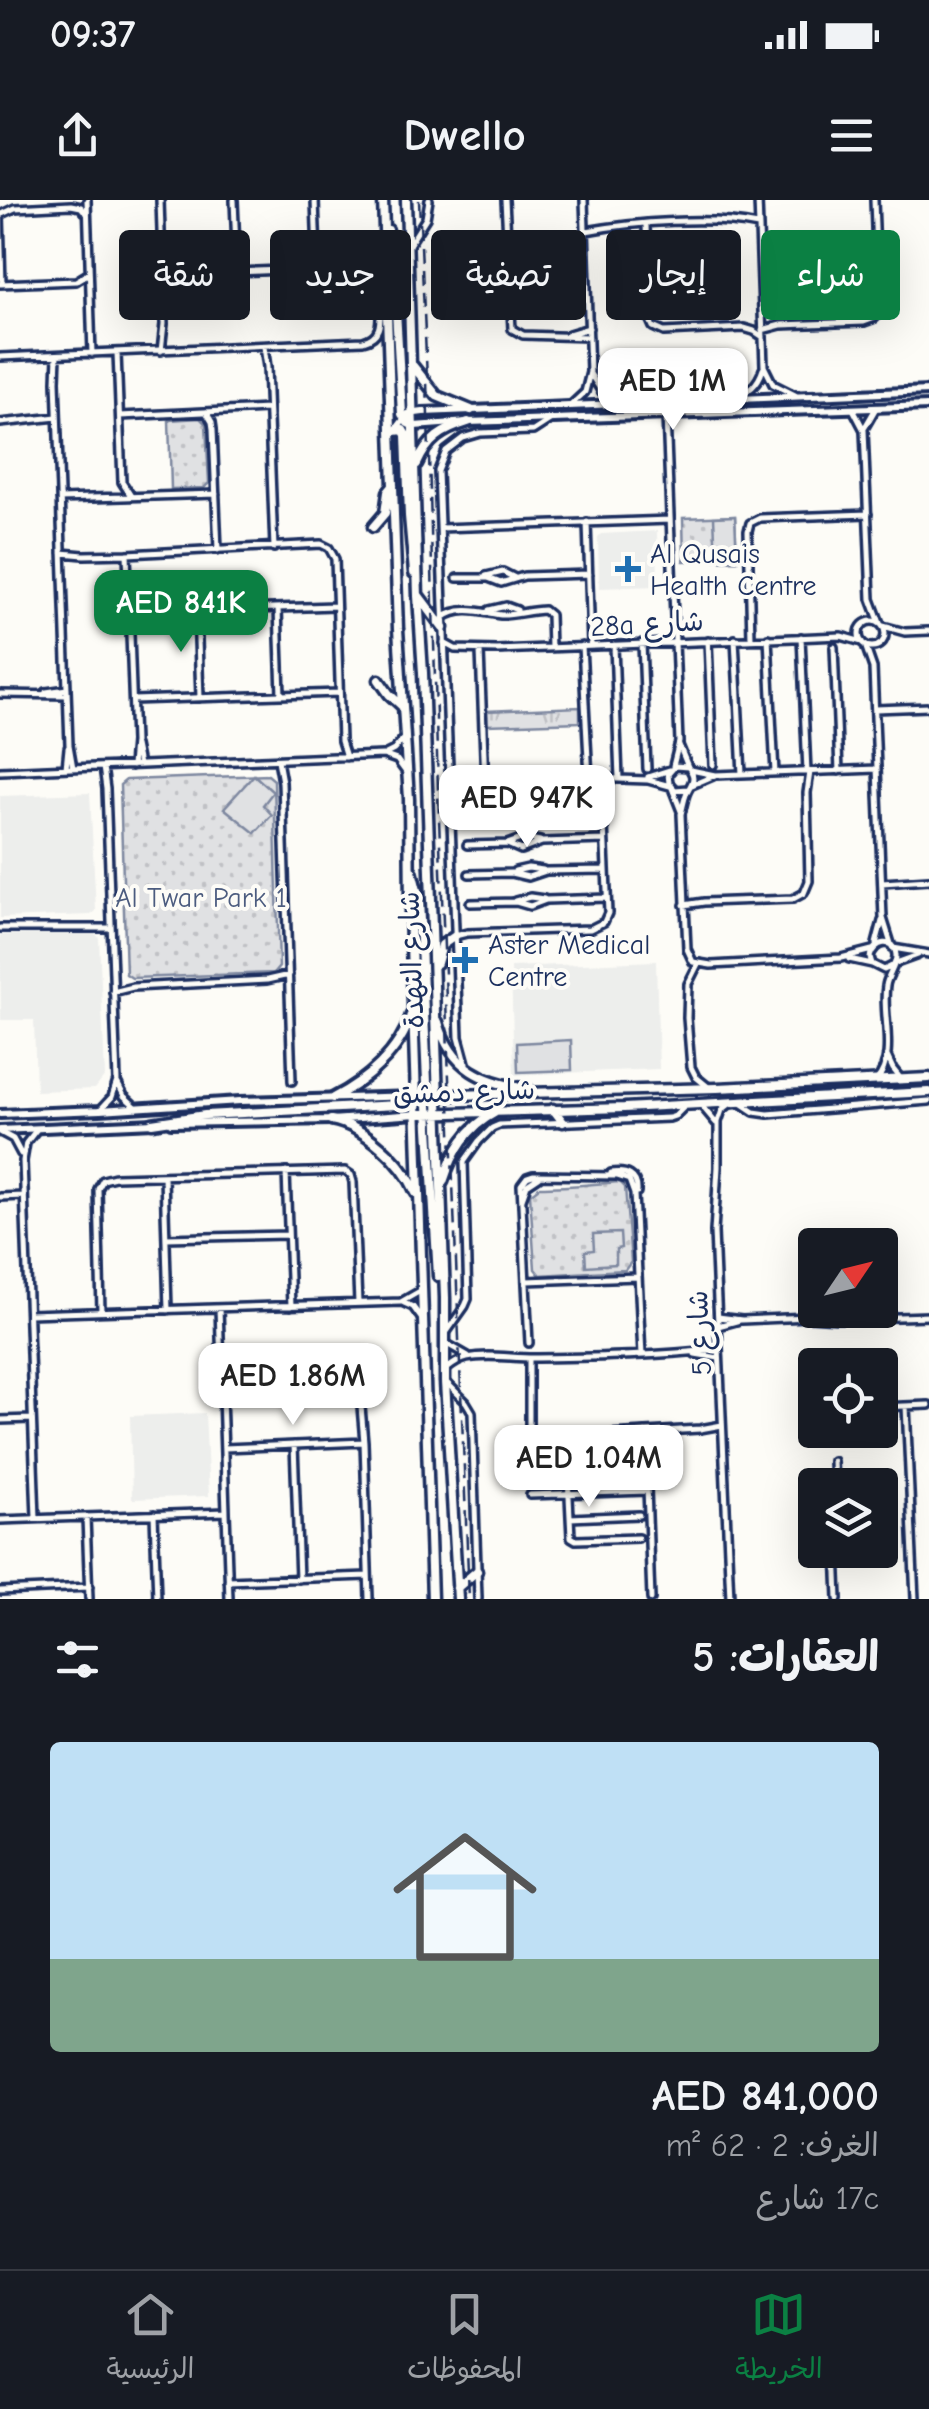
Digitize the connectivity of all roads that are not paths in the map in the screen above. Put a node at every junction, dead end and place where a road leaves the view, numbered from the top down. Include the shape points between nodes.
1 (87, 200) edge
2 (160, 200) edge
3 (234, 200) edge
4 (314, 200) edge
5 (383, 200) edge
6 (406, 200) edge
7 (428, 200) edge
8 (506, 200) edge
9 (584, 200) edge
10 (758, 200) edge
11 (874, 200) edge
12 (87, 214) junction
13 (758, 214) junction
14 (0, 215) edge
15 (384, 216) junction
16 (736, 221) junction
17 (646, 224) junction
18 (758, 226) junction
19 (586, 227) junction
20 (161, 230) edge
21 (235, 230) edge
22 (384, 230) edge
23 (407, 230) edge
24 (411, 243) edge
25 (250, 272) edge
26 (89, 274) junction
27 (1, 284) edge
28 (164, 320) edge
29 (380, 320) edge
30 (387, 320) edge
31 (410, 320) edge
32 (762, 321) junction
33 (164, 324) junction
34 (780, 326) junction
35 (589, 328) junction
36 (762, 334) junction
37 (566, 335) junction
38 (589, 337) junction
39 (266, 347) junction
40 (170, 350) junction
41 (161, 351) junction
42 (117, 352) junction
43 (92, 354) junction
44 (54, 355) junction
45 (0, 357) edge
46 (412, 364) junction
47 (764, 366) junction
48 (590, 372) junction
49 (929, 388) edge
50 (799, 397) junction
51 (724, 400) junction
52 (626, 403) junction
53 (570, 406) junction
54 (929, 406) edge
55 (876, 408) junction
56 (268, 409) junction
57 (853, 409) junction
58 (470, 410) junction
59 (206, 412) junction
60 (414, 412) junction
61 (666, 415) junction
62 (120, 416) junction
63 (404, 418) junction
64 (57, 420) junction
65 (550, 420) junction
66 (0, 422) edge
67 (468, 422) junction
68 (414, 426) junction
69 (864, 430) junction
70 (393, 434) junction
71 (415, 468) junction
72 (393, 486) junction
73 (216, 494) junction
74 (131, 496) junction
75 (60, 498) junction
76 (868, 514) junction
77 (670, 520) junction
78 (587, 522) junction
79 (373, 527) dead end
80 (440, 528) junction
81 (274, 548) junction
82 (218, 550) junction
83 (127, 554) junction
84 (62, 556) junction
85 (588, 574) junction
86 (458, 578) dead end
87 (485, 578) junction
88 (516, 578) junction
89 (418, 591) junction
90 (871, 599) junction
91 (336, 606) junction
92 (278, 608) junction
93 (197, 611) junction
94 (130, 613) junction
95 (443, 623) junction
96 (862, 624) junction
97 (882, 624) junction
98 (929, 631) edge
99 (905, 632) junction
100 (841, 636) junction
101 (801, 637) junction
102 (752, 638) junction
103 (768, 638) junction
104 (735, 639) junction
105 (708, 640) junction
106 (673, 642) junction
107 (642, 643) junction
108 (444, 644) junction
109 (864, 644) junction
110 (881, 644) junction
111 (614, 645) junction
112 (582, 646) junction
113 (591, 646) junction
114 (834, 646) dead end
115 (551, 648) junction
116 (456, 650) junction
117 (480, 650) junction
118 (445, 656) junction
119 (873, 668) junction
120 (379, 680) dead end
121 (67, 692) junction
122 (339, 693) junction
123 (0, 694) edge
124 (281, 695) junction
125 (200, 698) junction
126 (133, 700) junction
127 (402, 706) junction
128 (929, 707) edge
129 (874, 708) junction
130 (404, 734) junction
131 (341, 741) junction
132 (679, 742) junction
133 (383, 755) junction
134 (346, 757) junction
135 (335, 758) junction
136 (281, 760) junction
137 (136, 766) junction
138 (713, 766) dead end
139 (106, 767) junction
140 (70, 768) junction
141 (689, 768) junction
142 (647, 769) dead end
143 (877, 769) junction
144 (671, 770) junction
145 (0, 771) edge
146 (839, 771) junction
147 (806, 772) junction
148 (775, 773) junction
149 (407, 774) junction
150 (742, 774) junction
151 (716, 775) junction
152 (590, 778) junction
153 (619, 779) junction
154 (640, 779) junction
155 (602, 780) junction
156 (485, 782) junction
157 (450, 784) junction
158 (671, 787) junction
159 (690, 787) junction
160 (603, 811) junction
161 (539, 814) junction
162 (682, 814) junction
163 (467, 816) dead end
164 (504, 816) junction
165 (604, 840) junction
166 (467, 845) dead end
167 (410, 867) junction
168 (606, 870) junction
169 (469, 874) dead end
170 (929, 880) edge
171 (882, 882) junction
172 (607, 898) junction
173 (684, 902) junction
174 (470, 903) dead end
175 (883, 918) junction
176 (110, 925) junction
177 (0, 928) edge
178 (455, 936) junction
179 (874, 948) junction
180 (892, 948) junction
181 (925, 954) edge
182 (841, 958) junction
183 (698, 964) junction
184 (893, 965) junction
185 (874, 966) junction
186 (289, 975) junction
187 (434, 977) junction
188 (267, 980) junction
189 (113, 984) junction
190 (289, 984) junction
191 (134, 987) junction
192 (885, 990) junction
193 (113, 992) junction
194 (413, 1006) junction
195 (435, 1008) junction
196 (887, 1053) junction
197 (467, 1066) junction
198 (929, 1078) edge
199 (292, 1080) dead end
200 (876, 1080) junction
201 (901, 1080) junction
202 (116, 1081) junction
203 (709, 1088) junction
204 (542, 1092) junction
205 (929, 1092) edge
206 (333, 1098) junction
207 (929, 1101) edge
208 (736, 1102) junction
209 (416, 1104) junction
210 (433, 1104) junction
211 (700, 1104) junction
212 (685, 1105) junction
213 (138, 1108) junction
214 (100, 1110) junction
215 (553, 1110) junction
216 (498, 1111) junction
217 (0, 1114) edge
218 (331, 1120) junction
219 (563, 1122) junction
220 (152, 1123) junction
221 (717, 1126) junction
222 (37, 1129) junction
223 (0, 1131) edge
224 (23, 1161) junction
225 (286, 1172) junction
226 (164, 1176) junction
227 (440, 1191) junction
228 (0, 1196) edge
229 (24, 1196) junction
230 (419, 1204) junction
231 (288, 1235) junction
232 (166, 1238) junction
233 (639, 1277) junction
234 (526, 1280) junction
235 (423, 1289) junction
236 (401, 1302) junction
237 (358, 1303) junction
238 (291, 1306) junction
239 (219, 1308) junction
240 (168, 1310) junction
241 (101, 1312) junction
242 (29, 1314) junction
243 (929, 1316) edge
244 (718, 1317) junction
245 (742, 1320) junction
246 (423, 1323) junction
247 (718, 1326) junction
248 (444, 1334) junction
249 (529, 1343) dead end
250 (720, 1349) junction
251 (692, 1354) junction
252 (642, 1356) junction
253 (470, 1357) junction
254 (529, 1358) junction
255 (720, 1358) junction
256 (445, 1376) junction
257 (222, 1380) junction
258 (929, 1405) edge
259 (906, 1406) junction
260 (898, 1407) edge
261 (32, 1419) junction
262 (0, 1420) edge
263 (723, 1429) junction
264 (645, 1432) junction
265 (566, 1436) junction
266 (364, 1442) junction
267 (294, 1445) junction
268 (224, 1448) junction
269 (833, 1462) dead end
270 (637, 1466) dead end
271 (568, 1467) junction
272 (833, 1468) edge
273 (647, 1491) junction
274 (530, 1494) dead end
275 (569, 1494) junction
276 (226, 1512) junction
277 (154, 1514) junction
278 (639, 1515) dead end
279 (86, 1516) junction
280 (36, 1518) junction
281 (570, 1518) junction
282 (0, 1520) edge
283 (638, 1538) dead end
284 (837, 1568) edge
285 (477, 1571) junction
286 (368, 1576) junction
287 (299, 1579) junction
288 (228, 1582) junction
289 (89, 1588) junction
290 (458, 1588) junction
291 (0, 1590) edge
292 (90, 1599) edge
293 (157, 1599) edge
294 (229, 1599) edge
295 (369, 1599) edge
296 (432, 1599) edge
297 (458, 1599) edge
298 (478, 1599) edge
299 (651, 1599) edge
300 (730, 1599) edge
301 (838, 1599) edge
302 (915, 1599) edge

1 - 12 street
2 - 20 street
3 - 21 street
4 - 25 street via 314,264
5 - 15 main road, شارع النهدة
6 - 23 main road, شارع النهدة
7 - 24 street
8 - 37 street via 511,327 520,335
9 - 19 street
10 - 13 street
11 - 34 street via 874,318
12 - 14 street via 71,205
12 - 26 street
13 - 16 street
13 - 18 street
14 - 27 street
15 - 22 main road, شارع النهدة
15 - 63 main road
16 - 17 street
16 - 18 street
17 - 19 street
17 - 36 street via 653,326 664,332 744,328
18 - 32 street
19 - 35 street
26 - 27 street via 76,281
26 - 43 street
28 - 33 street
29 - 39 street via 374,337 363,341
30 - 70 main road, شارع النهدة
31 - 46 main road, شارع النهدة
32 - 34 street
32 - 36 street
33 - 40 street
33 - 41 street
34 - 36 street
35 - 37 street
35 - 38 street
36 - 47 street
37 - 38 street
38 - 48 street
39 - 40 street
39 - 56 street
40 - 41 street
41 - 42 street
42 - 43 street
42 - 62 street
43 - 44 street
44 - 45 street
44 - 64 street
46 - 58 main road via 437,396
46 - 60 main road, شارع النهدة
47 - 50 street via 773,384
47 - 51 street via 751,390
48 - 52 street via 602,392
48 - 53 street via 585,392
49 - 50 main road
50 - 51 main road
51 - 52 main road
51 - 61 main road via 671,406
52 - 53 main road
53 - 58 main road
54 - 55 main road
55 - 57 main road
55 - 69 street
56 - 59 street
56 - 81 street
57 - 61 main road
57 - 69 street
58 - 60 main road
59 - 62 street
59 - 73 street
60 - 63 main road
60 - 68 main road, شارع النهدة
61 - 65 main road
61 - 77 street
62 - 74 street via 122,482
63 - 68 main road
63 - 70 main road
64 - 66 street
64 - 75 street
65 - 67 main road
65 - 80 street via 533,431 468,436 449,448 438,471
67 - 68 main road
67 - 71 main road via 432,439
68 - 71 main road, شارع النهدة
69 - 76 street
70 - 72 main road, شارع النهدة
70 - 89 main road via 406,435
71 - 89 main road, شارع النهدة
72 - 79 main road
72 - 127 main road, شارع النهدة
73 - 74 street
73 - 82 street
74 - 75 street
75 - 84 street
76 - 90 street
76 - 102 street via 750,523
77 - 78 street
77 - 106 street
78 - 80 street
78 - 85 street
80 - 95 street
81 - 82 street
81 - 91 street via 328,551
82 - 83 street
83 - 84 street
83 - 94 street
84 - 121 street
85 - 88 street
85 - 113 street
86 - 87 street
87 - 88 street
87 - 88 street via 503,572
89 - 95 main road
89 - 187 main road, شارع النهدة
90 - 96 street
90 - 97 street
91 - 92 street
91 - 122 street
92 - 93 street
92 - 124 street
93 - 94 street
93 - 125 street
94 - 126 street
95 - 108 street
95 - 115 street via 452,611 544,610
96 - 97 street
96 - 100 street, 28a شارع
96 - 109 street
97 - 99 street
97 - 110 street
98 - 99 street
99 - 110 street
100 - 101 street, 28a شارع
100 - 109 street, 28a شارع
101 - 103 street, 28a شارع
101 - 147 street
102 - 103 street, 28a شارع
102 - 104 street, 28a شارع
103 - 148 street
104 - 105 street, 28a شارع
104 - 150 street
105 - 106 street, 28a شارع
105 - 138 street
106 - 107 street, 28a شارع
106 - 132 street
107 - 111 street, 28a شارع
107 - 142 street
108 - 116 street, 28a شارع
108 - 118 street
109 - 110 street
109 - 119 street
110 - 119 street
111 - 113 street, 28a شارع
111 - 153 street
112 - 113 street, 28a شارع
112 - 115 street, 28a شارع
112 - 152 street
114 - 146 street
115 - 117 street, 28a شارع
116 - 117 street, 28a شارع
116 - 118 street, 28a شارع
117 - 156 street
118 - 157 street
119 - 129 street
120 - 127 main road
121 - 123 street
121 - 140 street
122 - 124 street
122 - 131 street
124 - 125 street
125 - 126 street
126 - 137 street
127 - 130 main road, شارع النهدة
128 - 129 street
129 - 143 street
130 - 133 street
130 - 149 main road, شارع النهدة
131 - 134 street
131 - 135 street
132 - 141 street
132 - 144 street
133 - 134 street
133 - 149 street
134 - 135 street
135 - 136 street
136 - 137 street
136 - 186 street
137 - 139 street
139 - 140 street
139 - 176 street
140 - 145 street
141 - 144 street
141 - 151 street
141 - 159 street
143 - 146 street
143 - 171 street
144 - 154 street
144 - 158 street
146 - 147 street
147 - 148 street
147 - 173 street via 809,876 800,892
148 - 150 street
149 - 167 main road, شارع النهدة
150 - 151 street
151 - 159 street
152 - 155 street
152 - 156 street
153 - 154 street
153 - 155 street
154 - 158 street
155 - 160 street
156 - 157 street
157 - 178 street
158 - 159 street
158 - 162 street
159 - 162 street
160 - 161 street
160 - 165 street
161 - 164 street via 521,810
161 - 164 street via 516,822
162 - 173 street
163 - 164 street
165 - 166 street via 542,842 520,850
165 - 168 street
167 - 194 main road, شارع النهدة
167 - 210 main road
168 - 169 street
168 - 172 street
170 - 171 street
171 - 175 street
172 - 174 street via 530,906
172 - 178 street via 606,920 593,929
173 - 183 street via 686,949
175 - 179 street
175 - 180 street
176 - 177 street
176 - 189 street
178 - 187 main road via 442,945
178 - 197 street via 458,1037
179 - 180 street
179 - 182 street
179 - 185 street
180 - 181 street
180 - 184 street
181 - 184 street
182 - 183 street
182 - 185 street
183 - 203 street via 686,1000 690,1061
184 - 185 street
184 - 192 street
185 - 192 street
186 - 188 street
186 - 190 street
187 - 195 main road, شارع النهدة
188 - 190 street
188 - 191 street
189 - 191 street
189 - 193 street
190 - 199 street
191 - 193 street
192 - 196 street
193 - 202 street
194 - 206 main road via 406,1030 382,1061
194 - 209 main road, شارع النهدة
195 - 197 main road via 446,1045
195 - 210 main road, شارع النهدة
196 - 200 street
196 - 201 street
197 - 204 main road via 496,1084
198 - 201 main road, شارع دمشق
200 - 201 main road, شارع دمشق
200 - 203 main road, شارع دمشق
202 - 213 street
202 - 214 street
203 - 204 main road, شارع دمشق
204 - 210 main road, شارع دمشق
205 - 208 main road, شارع دمشق
206 - 209 main road, شارع دمشق
206 - 213 main road, شارع دمشق
207 - 208 street via 768,1114
208 - 211 main road, شارع دمشق
208 - 221 street via 722,1110
209 - 210 main road, شارع دمشق
209 - 210 main road, شارع دمشق
209 - 218 main road, شارع دمشق
209 - 220 main road via 205,1114
209 - 230 main road, شارع النهدة
210 - 216 main road, شارع دمشق
210 - 227 main road, شارع النهدة
210 - 248 main road
211 - 212 main road, شارع دمشق
211 - 221 street
212 - 215 main road, شارع دمشق
212 - 219 street via 669,1118
213 - 214 main road, شارع دمشق
214 - 217 main road, شارع دمشق
215 - 216 main road, شارع دمشق
215 - 219 main road
216 - 227 main road via 472,1127
218 - 220 main road, شارع دمشق
218 - 230 main road via 358,1129 400,1166
219 - 248 street via 494,1127 465,1158 468,1299
220 - 222 main road, شارع دمشق
221 - 244 street, شارع 5
222 - 223 main road, شارع دمشق
222 - 224 street
223 - 224 street via 17,1144
224 - 229 street
225 - 226 street
225 - 231 street
225 - 237 street via 340,1170 353,1182
226 - 232 street
226 - 241 street via 112,1177 98,1189
227 - 248 main road, شارع النهدة
228 - 229 street
229 - 242 street
230 - 235 main road, شارع النهدة
231 - 232 street
231 - 238 street
232 - 240 street
233 - 234 street
233 - 234 street via 629,1180 533,1175 520,1189
233 - 252 street
234 - 249 street
235 - 236 street
235 - 246 main road, شارع النهدة
236 - 237 street
236 - 246 street
237 - 238 street
238 - 239 street
239 - 240 street
239 - 257 street
240 - 241 street
241 - 242 street
242 - 261 street
243 - 245 street
244 - 245 street
244 - 247 street, شارع 5
245 - 247 street
246 - 296 main road, شارع النهدة
247 - 250 street, شارع 5
248 - 253 street
248 - 256 main road, شارع النهدة
250 - 251 street
250 - 255 street, شارع 5
251 - 252 street
251 - 255 street
252 - 254 street
253 - 254 street
253 - 256 street
254 - 265 street via 530,1428 541,1440
255 - 263 street, شارع 5
256 - 285 street via 472,1412
256 - 290 main road, شارع النهدة
257 - 266 street via 346,1375 361,1390
257 - 268 street
258 - 259 street
259 - 260 street
259 - 302 street
261 - 262 street
261 - 280 street
263 - 264 street
263 - 300 street, شارع 5
264 - 265 street
264 - 273 street
265 - 271 street
266 - 267 street
266 - 286 street
267 - 268 street
267 - 287 street
268 - 276 street
269 - 272 street
270 - 271 street
271 - 275 street
273 - 275 street
273 - 299 street
274 - 275 street
275 - 281 street
276 - 277 street
276 - 288 street
277 - 279 street
277 - 293 street
278 - 281 street
279 - 280 street
279 - 289 street
280 - 282 street
281 - 283 street via 574,1540
284 - 301 street
285 - 290 main road
285 - 298 street
286 - 287 street
286 - 295 street
287 - 288 street
288 - 294 street
289 - 291 street
289 - 292 street
290 - 297 main road, شارع النهدة

